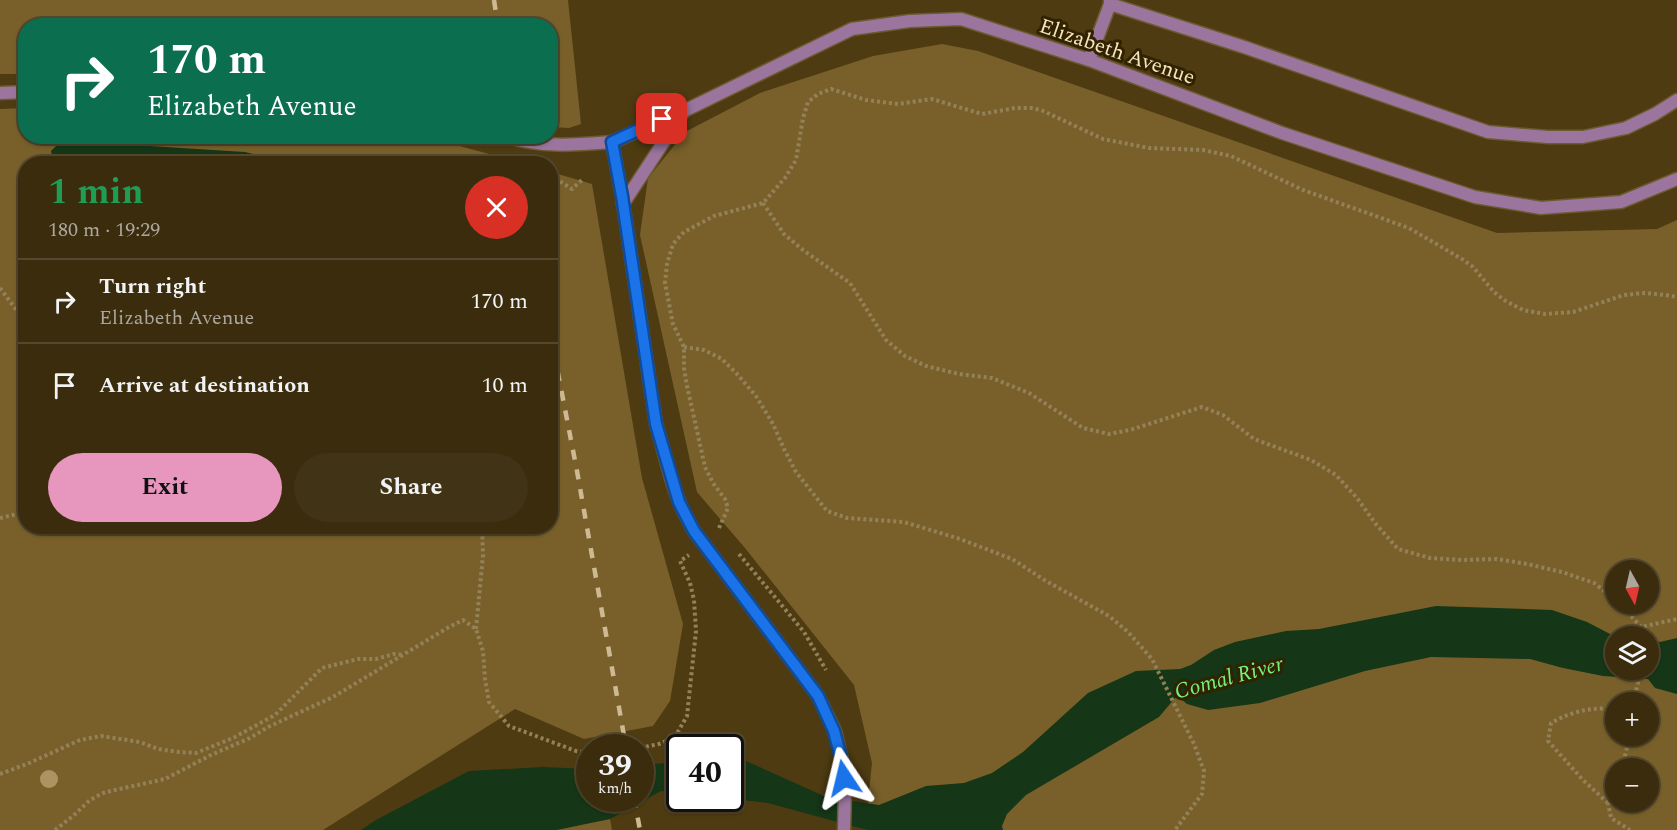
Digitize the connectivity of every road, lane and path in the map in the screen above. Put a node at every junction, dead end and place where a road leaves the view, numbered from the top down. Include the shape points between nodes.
1 (1110, 2) edge
2 (1089, 60) junction
3 (18, 92) edge
4 (0, 93) edge
5 (1677, 100) edge
6 (684, 111) junction
7 (612, 142) junction
8 (538, 144) edge
9 (583, 179) dead end
10 (1677, 179) edge
11 (558, 180) edge
12 (763, 203) junction
13 (623, 204) junction
14 (0, 288) edge
15 (1677, 297) edge
16 (18, 312) edge
17 (684, 347) junction
18 (18, 514) edge
19 (0, 518) edge
20 (719, 528) junction
21 (482, 534) edge
22 (723, 534) dead end
23 (704, 543) junction
24 (734, 548) dead end
25 (1605, 592) edge
26 (1629, 614) edge
27 (1677, 619) edge
28 (1639, 626) edge
29 (1649, 626) edge
30 (476, 629) junction
31 (403, 655) junction
32 (830, 677) dead end
33 (1605, 709) edge
34 (654, 745) edge
35 (576, 751) edge
36 (0, 774) edge
37 (1605, 799) edge
38 (1610, 812) edge
39 (55, 830) edge
40 (844, 830) edge
41 (1175, 830) edge
42 (1630, 830) edge

1 - 2 street
1 - 5 street via 1488,132 1583,136 1626,128
2 - 6 street, Elizabeth Avenue via 961,19 910,21 852,29
2 - 10 street, Elizabeth Avenue via 1282,133 1475,197 1541,208 1621,202
3 - 4 street
6 - 7 street, Elizabeth Avenue
6 - 13 street
7 - 8 street, Elizabeth Avenue
7 - 13 street
9 - 11 path via 572,189
12 - 15 path via 796,160 808,102 831,89 889,104 932,99 982,114 1031,108 1104,139 1232,156 1303,190 1409,228 1462,259 1494,292 1523,310 1545,314 1573,312 1645,293
12 - 17 path via 714,216 684,232 673,244 665,283 673,324
12 - 25 path via 784,234 850,283 886,340 904,356 926,366 992,378 1029,393 1083,428 1109,434 1202,407 1223,415 1254,439 1311,460 1336,475 1398,549 1430,558 1497,559 1527,564 1594,583
13 - 23 street via 656,424 679,502
14 - 16 path
17 - 20 path via 687,386 704,461 728,508
17 - 41 path via 704,350 722,359 737,374 756,396 796,472 826,511 847,518 904,522 1012,559 1109,616 1128,632 1152,659 1204,771 1202,794
18 - 19 path
20 - 22 path
20 - 23 path
21 - 30 path
23 - 34 path via 680,561 694,600 696,632 687,716 675,737
23 - 40 street via 818,696 834,731 843,765
24 - 32 path via 804,632
26 - 28 path
27 - 29 path
30 - 31 path via 464,620
30 - 35 path via 483,651 489,702 509,726
31 - 36 path via 358,659 322,668 275,715 196,753 101,736 80,740
31 - 39 path via 333,697 165,779 103,793
33 - 37 path via 1583,710 1551,723 1548,741
38 - 42 path via 1611,818

